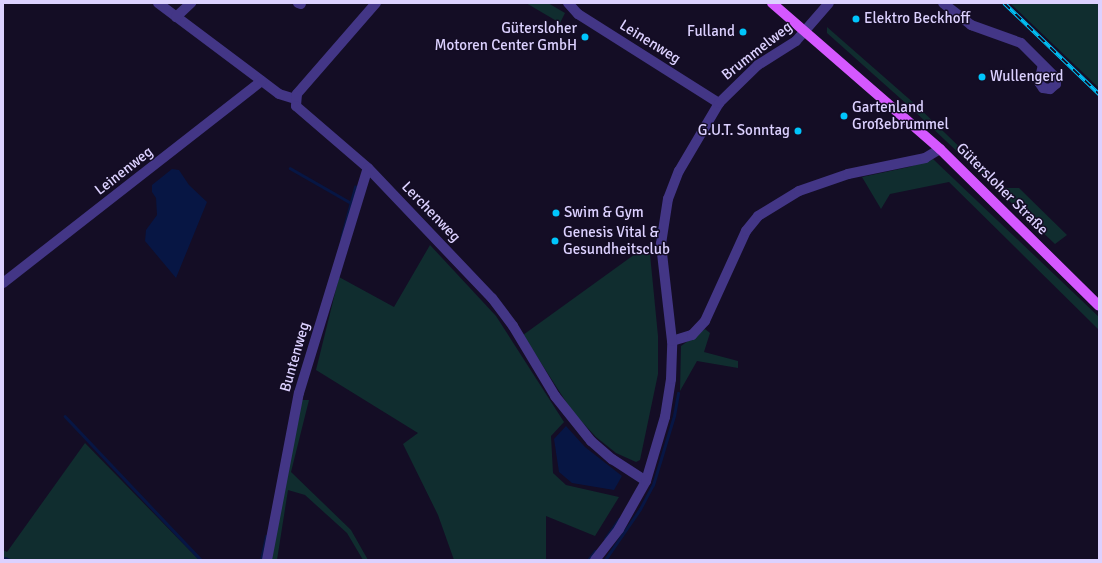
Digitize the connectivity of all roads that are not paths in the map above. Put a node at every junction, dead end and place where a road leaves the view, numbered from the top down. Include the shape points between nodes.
1 (158, 3) edge
2 (191, 3) edge
3 (376, 3) edge
4 (568, 3) edge
5 (772, 3) edge
6 (829, 3) edge
7 (942, 3) edge
8 (176, 17) junction
9 (806, 31) junction
10 (1043, 65) dead end
11 (262, 81) junction
12 (295, 99) junction
13 (718, 103) junction
14 (940, 149) junction
15 (368, 168) junction
16 (3, 283) edge
17 (1099, 306) edge
18 (672, 341) junction
19 (646, 481) junction
20 (267, 560) edge
21 (595, 560) edge

1 - 8 street
2 - 8 street
3 - 12 street
4 - 13 street, Leinenweg via 578,14
5 - 9 main road, Gütersloher Straße
6 - 9 street, Brummelweg
7 - 10 street via 971,25 1021,43
8 - 11 street
9 - 13 street, Brummelweg via 792,45 758,65
9 - 14 main road, Gütersloher Straße
11 - 12 street via 279,94
11 - 16 street, Leinenweg
12 - 15 street, Lerchenweg via 296,106
13 - 18 street, Brummelweg via 688,152 668,202 661,244
14 - 17 main road, Gütersloher Straße
14 - 18 street via 925,158 848,174 799,190 758,216 746,231 705,320 692,335
15 - 19 street, Lerchenweg via 495,302 513,326 555,396 591,441 612,459
15 - 20 street, Buntenweg via 299,393
18 - 19 street, Brummelweg via 671,379 665,417
19 - 21 street, Brummelweg via 619,529

